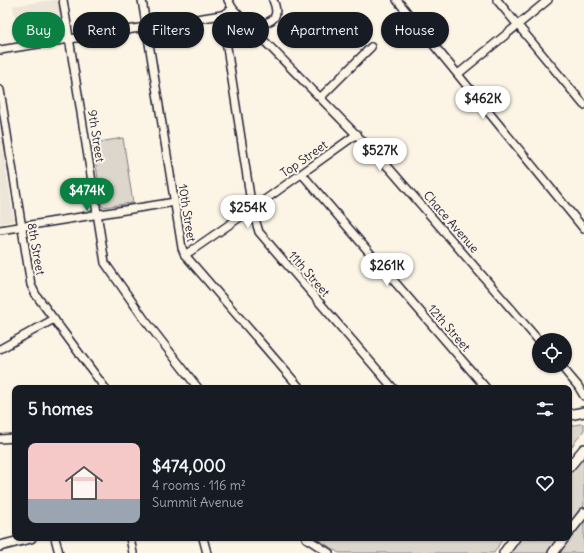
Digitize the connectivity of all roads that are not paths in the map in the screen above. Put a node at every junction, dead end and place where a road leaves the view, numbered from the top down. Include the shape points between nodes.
1 (63, 0) edge
2 (142, 0) edge
3 (228, 0) edge
4 (273, 0) edge
5 (397, 0) edge
6 (497, 0) edge
7 (548, 0) edge
8 (233, 9) junction
9 (144, 12) edge
10 (228, 12) edge
11 (236, 12) edge
12 (269, 22) edge
13 (517, 25) junction
14 (138, 28) edge
15 (69, 40) junction
16 (269, 45) edge
17 (150, 48) edge
18 (227, 48) edge
19 (370, 48) edge
20 (0, 50) edge
21 (458, 74) junction
22 (0, 90) edge
23 (321, 97) junction
24 (584, 105) edge
25 (357, 134) junction
26 (302, 174) junction
27 (175, 202) junction
28 (252, 209) junction
29 (97, 215) junction
30 (21, 227) junction
31 (584, 229) edge
32 (0, 230) edge
33 (185, 255) junction
34 (54, 319) junction
35 (532, 333) edge
36 (0, 349) edge
37 (567, 373) edge
38 (103, 385) edge
39 (196, 385) edge
40 (297, 385) edge
41 (390, 385) edge
42 (483, 385) edge
43 (584, 396) edge
44 (584, 412) edge
45 (572, 414) edge
46 (12, 438) edge
47 (0, 439) edge
48 (584, 448) edge
49 (572, 463) edge
50 (584, 513) edge
51 (572, 528) edge
52 (19, 541) edge
53 (56, 541) edge
54 (131, 541) edge
55 (204, 541) edge
56 (311, 541) edge
57 (512, 541) edge
58 (562, 541) edge
59 (0, 546) edge
60 (59, 553) edge
61 (133, 553) edge
62 (207, 553) edge
63 (329, 553) edge
64 (504, 553) edge
65 (553, 553) edge

1 - 15 street, 9th Street
2 - 9 street, 10th Street
3 - 8 street, Chace Avenue
4 - 12 street via 277,12 276,17
5 - 21 street
6 - 13 street
7 - 13 street
8 - 10 street
8 - 11 street, Chace Avenue
13 - 21 street
13 - 24 street
14 - 15 street
15 - 20 street
15 - 29 street, 9th Street
16 - 23 street, Chace Avenue
17 - 27 street, 10th Street
18 - 28 street, 11th Street
19 - 23 street
21 - 31 street
22 - 30 street, 8th Street
23 - 25 street, Chace Avenue
25 - 26 street, Top Street
25 - 35 street, Chace Avenue
26 - 28 street, Top Street
26 - 42 street, 12th Street
27 - 29 street
27 - 33 street, 10th Street
28 - 33 street, Top Street
28 - 41 street, 11th Street via 259,232
29 - 30 street
29 - 39 street, 9th Street via 105,263
30 - 32 street
30 - 34 street, 8th Street via 31,285
33 - 40 street, 10th Street
34 - 36 street
34 - 38 street, 8th Street
37 - 43 street
44 - 45 main road
46 - 47 street
48 - 49 main road
50 - 51 main road
52 - 59 main road
53 - 60 street
54 - 61 street
55 - 62 street
56 - 63 street
57 - 64 main road
58 - 65 main road

